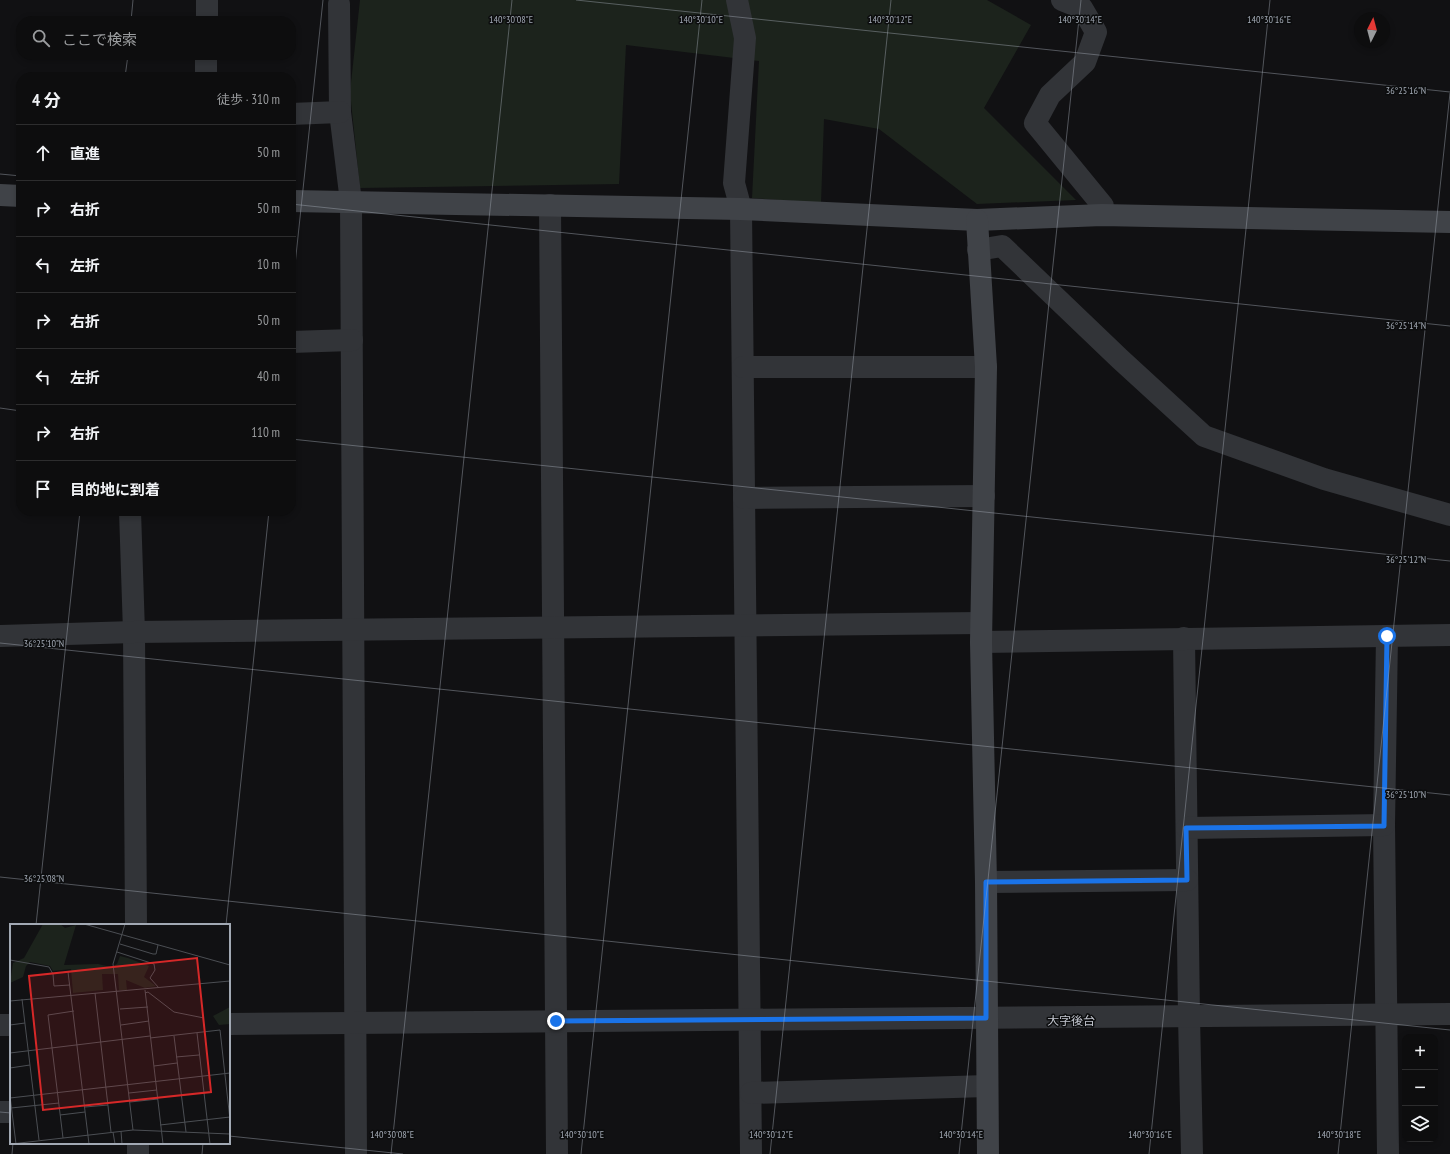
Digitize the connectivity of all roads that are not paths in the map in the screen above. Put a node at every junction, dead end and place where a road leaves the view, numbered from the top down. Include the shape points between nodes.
1 (207, 0) edge
2 (737, 0) edge
3 (1062, 0) edge
4 (339, 4) dead end
5 (207, 16) edge
6 (206, 60) edge
7 (206, 72) edge
8 (340, 112) junction
9 (296, 114) edge
10 (0, 196) edge
11 (16, 196) edge
12 (296, 201) edge
13 (351, 202) junction
14 (550, 205) junction
15 (741, 209) junction
16 (1102, 215) junction
17 (976, 220) junction
18 (1450, 222) edge
19 (978, 250) junction
20 (352, 340) junction
21 (296, 342) edge
22 (743, 367) junction
23 (986, 367) junction
24 (984, 496) junction
25 (744, 498) junction
26 (1450, 515) edge
27 (130, 516) edge
28 (746, 626) junction
29 (553, 628) junction
30 (353, 630) junction
31 (134, 632) junction
32 (981, 633) junction
33 (1450, 635) edge
34 (0, 636) edge
35 (1387, 636) junction
36 (1184, 638) junction
37 (1384, 826) junction
38 (1186, 828) junction
39 (1187, 880) junction
40 (986, 882) junction
41 (136, 924) edge
42 (1386, 1014) junction
43 (1450, 1014) edge
44 (1189, 1016) junction
45 (986, 1018) junction
46 (750, 1020) junction
47 (556, 1021) junction
48 (356, 1022) junction
49 (230, 1024) edge
50 (987, 1086) junction
51 (751, 1093) junction
52 (356, 1154) edge
53 (557, 1154) edge
54 (751, 1154) edge
55 (988, 1154) edge
56 (1192, 1154) edge
57 (1388, 1154) edge

1 - 5 street
2 - 15 street via 745,38 734,183
3 - 16 street via 1082,8 1096,32 1085,62 1050,95 1035,123 1103,206
4 - 8 street
6 - 7 street
8 - 9 street
8 - 13 street
10 - 11 street
12 - 13 street
13 - 14 street
13 - 20 street
14 - 15 street
14 - 29 street
15 - 17 street
15 - 22 street
16 - 17 street
16 - 18 street
17 - 19 street
19 - 23 street
19 - 26 street via 1002,246 1204,436 1324,479
20 - 21 street
20 - 30 street
22 - 23 street
22 - 25 street
23 - 24 street
24 - 25 street
24 - 32 street
25 - 28 street
27 - 31 street
28 - 29 street
28 - 32 street
28 - 46 street
29 - 30 street
29 - 47 street
30 - 31 street
30 - 48 street
31 - 34 street
31 - 41 street
32 - 36 street
32 - 40 street
33 - 35 street
35 - 36 street
35 - 37 street
36 - 38 street
37 - 38 street
37 - 42 street
38 - 39 street
39 - 40 street
39 - 44 street
40 - 45 street
42 - 43 street
42 - 44 street
42 - 57 street
44 - 45 street
44 - 56 street
45 - 46 street
45 - 50 street
46 - 47 street
46 - 51 street
47 - 48 street
47 - 53 street
48 - 49 street
48 - 52 street
50 - 51 street
50 - 55 street
51 - 54 street

